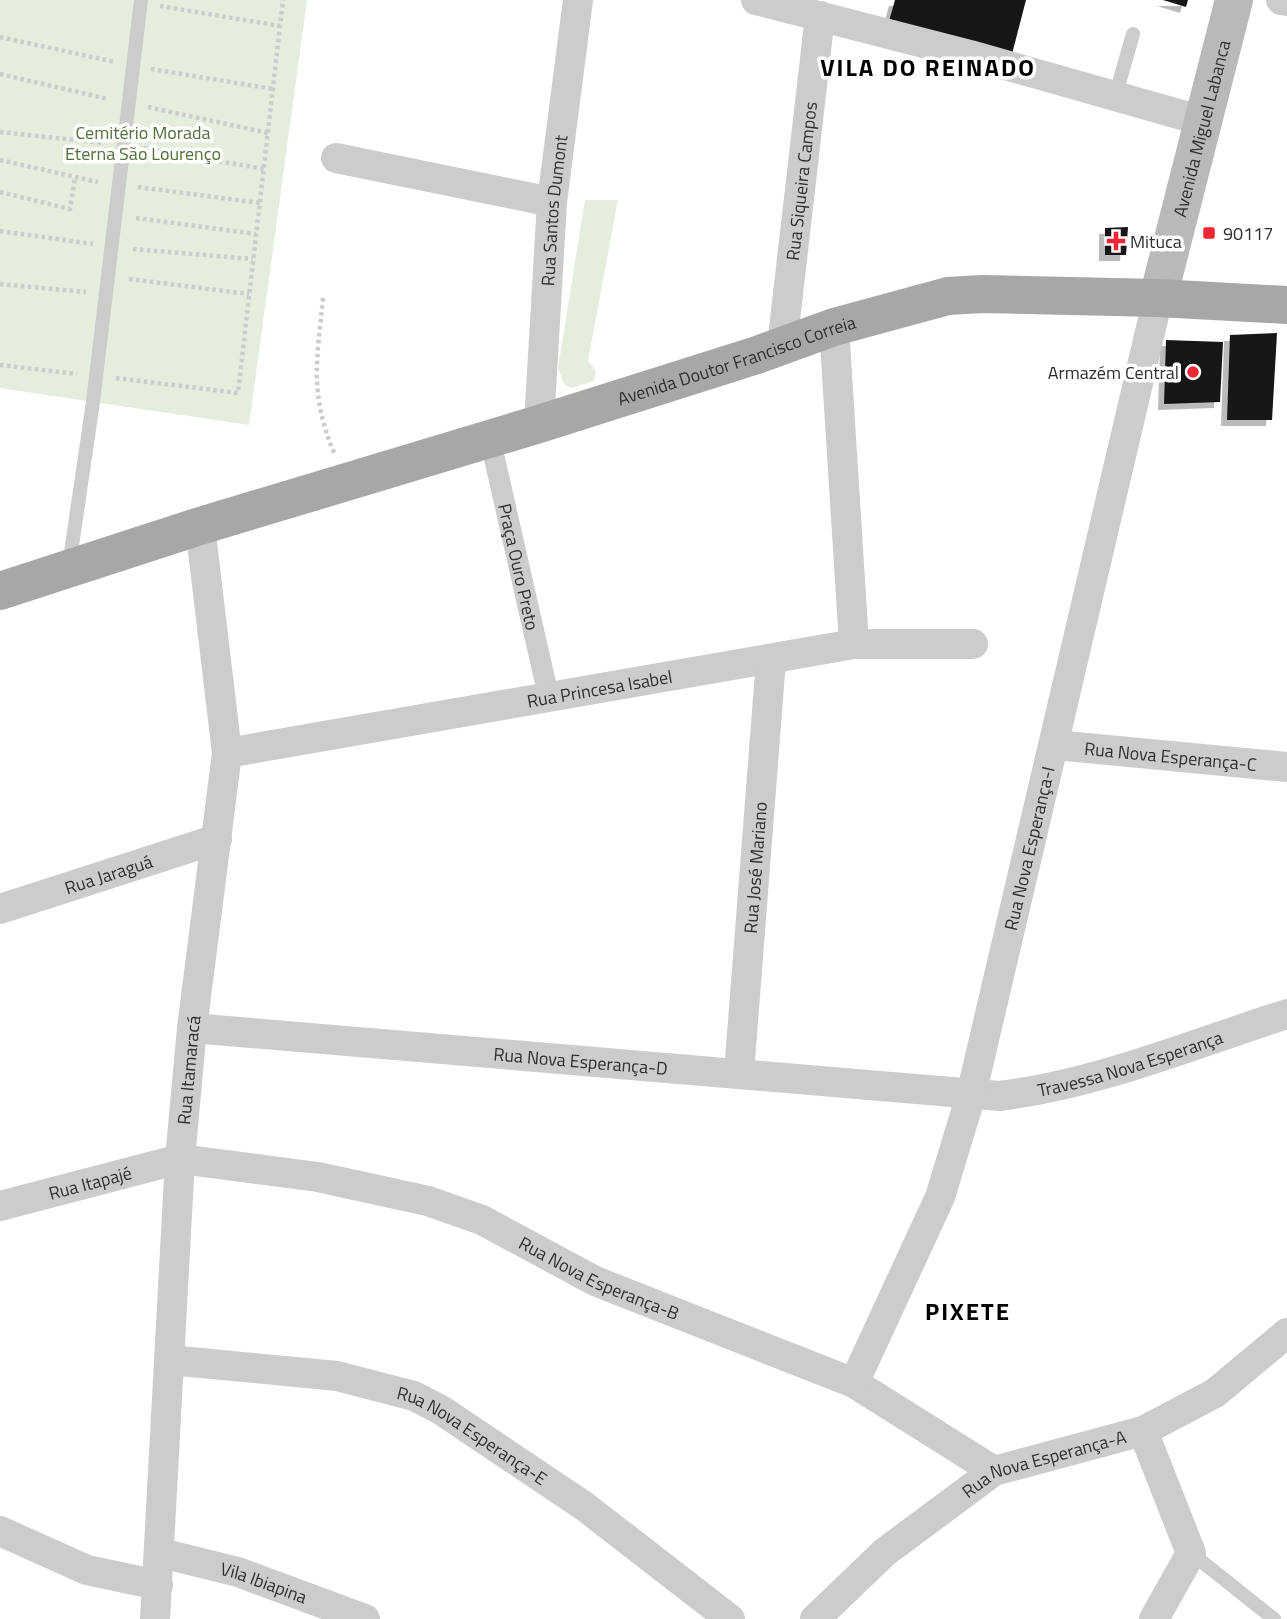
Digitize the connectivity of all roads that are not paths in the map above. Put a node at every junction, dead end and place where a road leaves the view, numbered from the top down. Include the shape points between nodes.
1 (578, 0) edge
2 (759, 0) edge
3 (1234, 0) edge
4 (1281, 0) edge
5 (141, 1) edge
6 (1287, 1) edge
7 (822, 8) edge
8 (1133, 33) dead end
9 (1115, 97) junction
10 (1203, 121) junction
11 (336, 158) dead end
12 (552, 202) junction
13 (1158, 298) junction
14 (1287, 306) edge
15 (834, 327) junction
16 (782, 345) junction
17 (539, 424) junction
18 (490, 439) junction
19 (200, 526) junction
20 (69, 571) junction
21 (0, 591) edge
22 (855, 644) junction
23 (973, 644) dead end
24 (771, 660) junction
25 (548, 694) junction
26 (1055, 745) junction
27 (227, 752) junction
28 (1287, 767) edge
29 (218, 839) junction
30 (0, 909) edge
31 (1287, 1014) edge
32 (192, 1028) junction
33 (739, 1073) junction
34 (971, 1095) junction
35 (180, 1159) junction
36 (0, 1206) edge
37 (1287, 1333) edge
38 (170, 1360) junction
39 (853, 1383) junction
40 (1143, 1431) junction
41 (994, 1471) junction
42 (0, 1531) edge
43 (160, 1553) junction
44 (1191, 1553) junction
45 (158, 1585) junction
46 (311, 1609) edge
47 (155, 1619) edge
48 (365, 1619) edge
49 (730, 1619) edge
50 (815, 1619) edge
51 (1154, 1619) edge
52 (1273, 1619) edge

1 - 12 street, Rua Santos Dumont
2 - 7 street
3 - 10 main road, Avenida Miguel Labanca
4 - 6 street
5 - 20 lane
7 - 9 street
7 - 16 street, Rua Siqueira Campos
8 - 9 lane
9 - 10 street
10 - 13 main road, Avenida Miguel Labanca
11 - 12 street
12 - 17 street, Rua Santos Dumont
13 - 14 main road, Avenida Doutor Francisco Correia
13 - 15 main road, Avenida Doutor Francisco Correia via 948,296
13 - 26 street, Rua Nova Esperança-I
15 - 16 main road, Avenida Doutor Francisco Correia
15 - 22 street
16 - 17 main road, Avenida Doutor Francisco Correia
17 - 18 main road, Avenida Doutor Francisco Correia
18 - 19 main road, Avenida Doutor Francisco Correia
18 - 25 street, Praça Ouro Preto
19 - 20 main road, Avenida Doutor Francisco Correia
19 - 27 street, Rua Itamaracá
20 - 21 main road, Avenida Doutor Francisco Correia
22 - 23 street, Rua Princesa Isabel
22 - 24 street, Rua Princesa Isabel
24 - 25 street, Rua Princesa Isabel
24 - 33 street, Rua José Mariano
25 - 27 street, Rua Princesa Isabel
26 - 28 street, Rua Nova Esperança-C
26 - 34 street, Rua Nova Esperança-I
27 - 29 street, Rua Itamaracá
29 - 30 street, Rua Jaraguá
29 - 32 street, Rua Itamaracá
31 - 34 street, Travessa Nova Esperança via 1042,1091
32 - 33 street, Rua Nova Esperança-D
32 - 35 street, Rua Itamaracá
33 - 34 street, Rua Nova Esperança-D
34 - 39 street, Rua Nova Esperança-I via 940,1198
35 - 36 street, Rua Itapajé
35 - 38 street, Rua Itamaracá
35 - 39 street, Rua Nova Esperança-B via 318,1177 428,1201 482,1220 595,1280
37 - 40 street, Rua Nova Esperança-A via 1214,1393
38 - 43 street, Rua Itamaracá
38 - 49 street, Rua Nova Esperança-E via 337,1376 414,1396 584,1506
39 - 41 street, Rua Nova Esperança-B
40 - 41 street, Rua Nova Esperança-A
40 - 44 street
41 - 50 street, Rua Nova Esperança-A via 885,1552
42 - 45 street via 87,1570
43 - 45 street, Rua Itamaracá
43 - 46 street, Vila Ibiapina via 238,1572
44 - 51 street
44 - 52 lane
45 - 47 street, Rua Itamaracá
46 - 48 street, Vila Ibiapina

